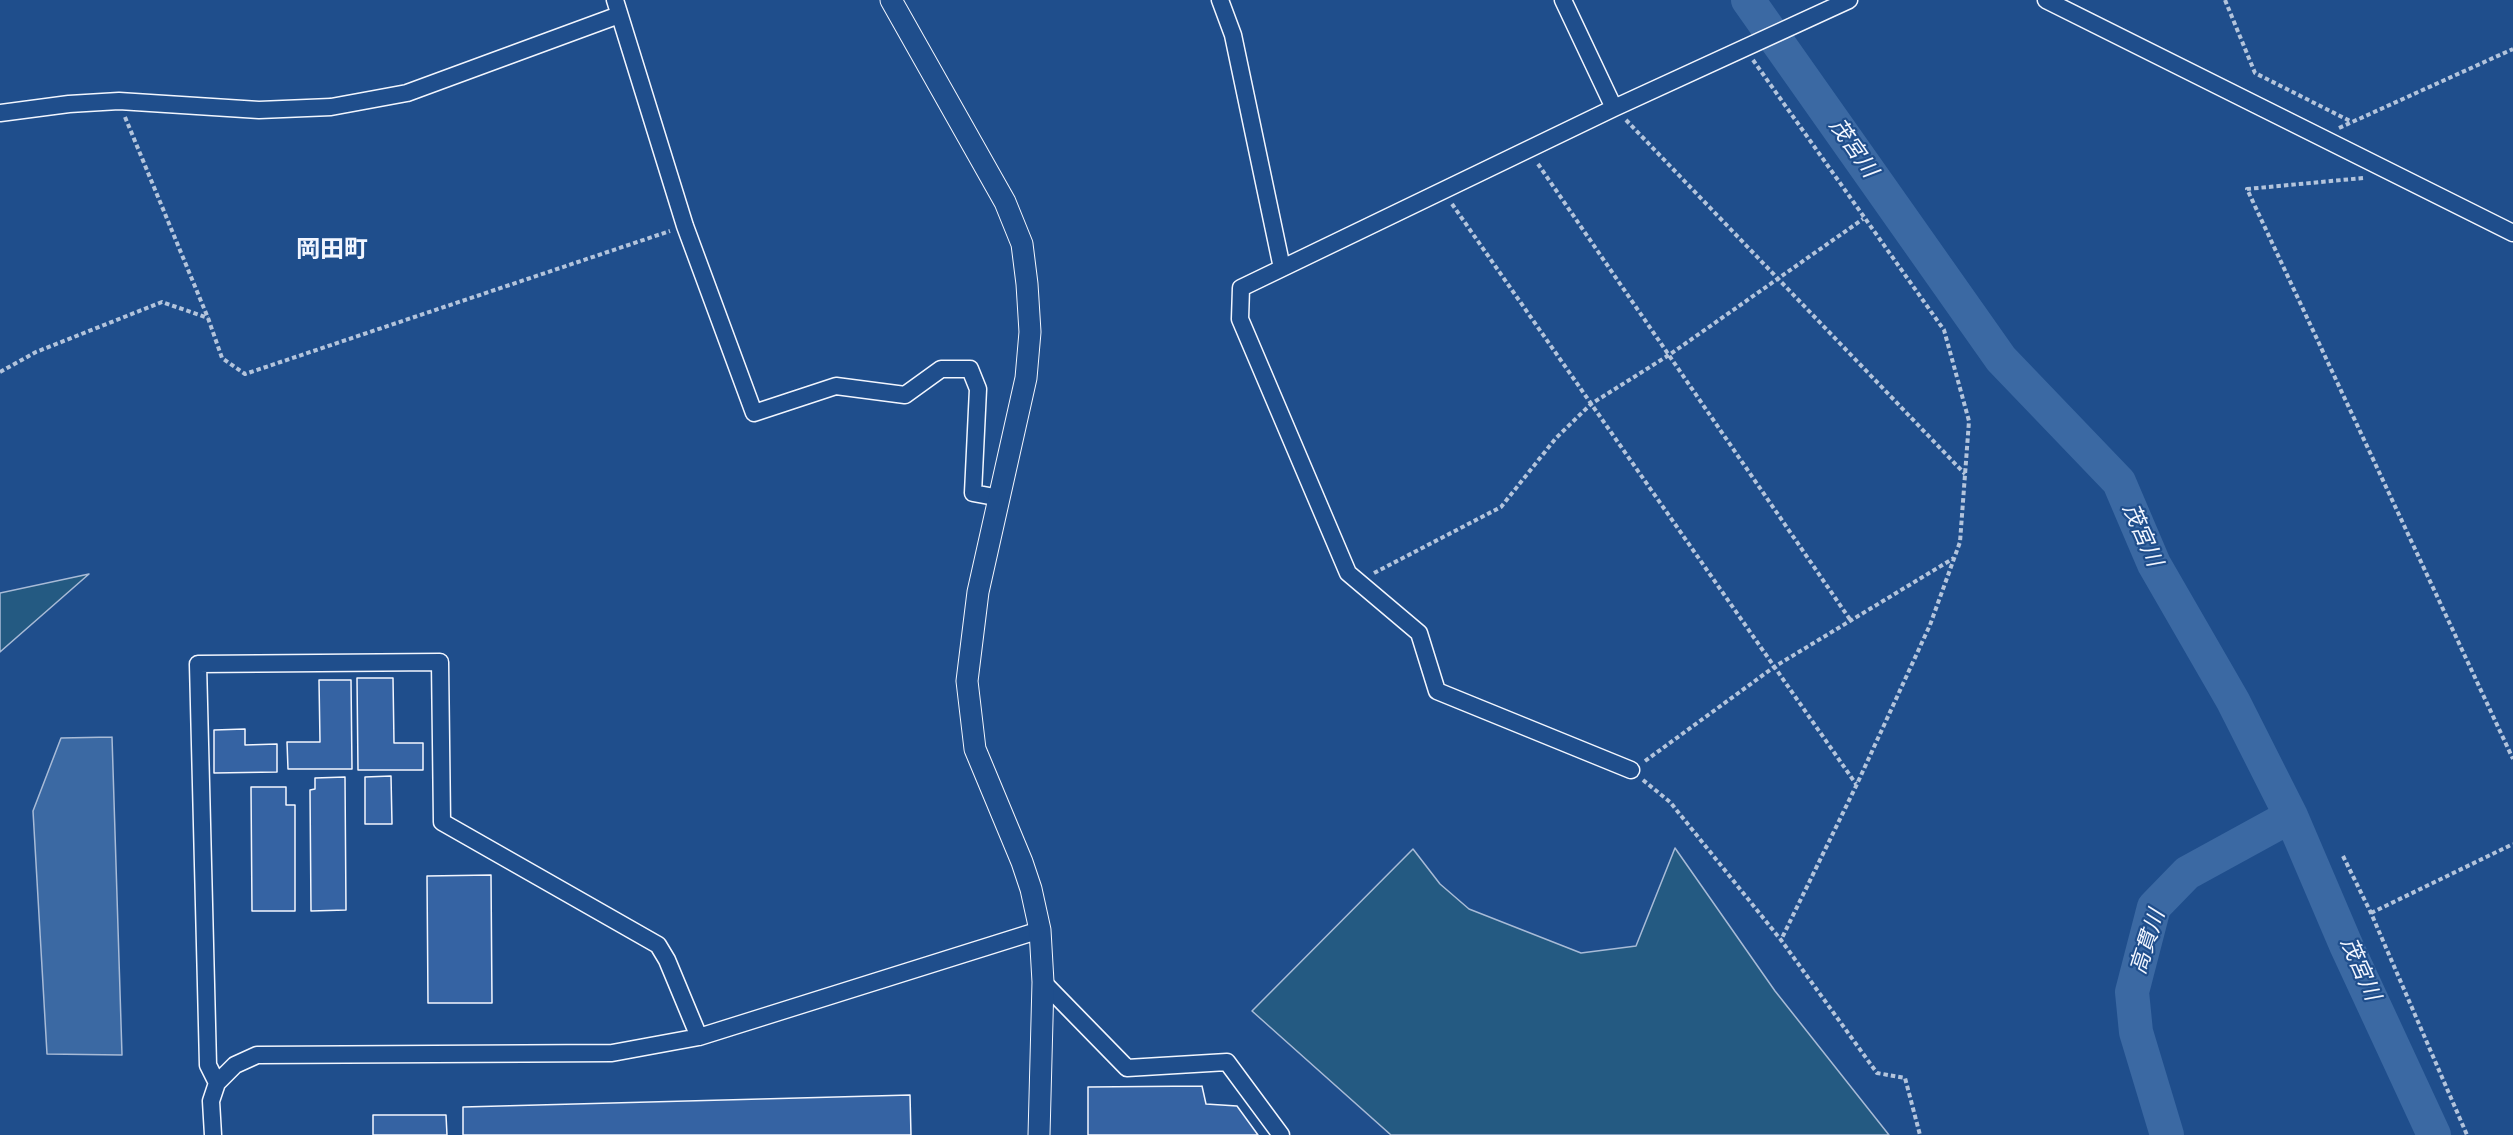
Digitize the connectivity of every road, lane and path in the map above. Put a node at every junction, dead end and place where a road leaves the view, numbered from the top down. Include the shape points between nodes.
1 (891, 0) edge
2 (1220, 0) edge
3 (1563, 0) edge
4 (1849, 0) edge
5 (2046, 0) edge
6 (2225, 0) edge
7 (617, 7) edge
8 (1748, 48) junction
9 (2513, 49) edge
10 (119, 101) junction
11 (1614, 108) junction
12 (0, 113) edge
13 (2352, 122) junction
14 (2321, 136) junction
15 (1528, 150) junction
16 (2397, 176) junction
17 (1443, 191) junction
18 (1863, 219) junction
19 (685, 226) junction
20 (2513, 233) edge
21 (1282, 268) junction
22 (1778, 279) junction
23 (208, 318) junction
24 (1669, 354) junction
25 (0, 372) edge
26 (1591, 404) junction
27 (1965, 474) junction
28 (1000, 498) junction
29 (1954, 558) junction
30 (1358, 582) junction
31 (1851, 621) junction
32 (1774, 668) junction
33 (2513, 759) edge
34 (1631, 770) junction
35 (1857, 784) junction
36 (2513, 844) edge
37 (2343, 856) dead end
38 (2371, 913) junction
39 (1040, 930) junction
40 (1781, 940) junction
41 (1043, 982) junction
42 (699, 1037) junction
43 (217, 1083) junction
44 (213, 1135) edge
45 (1039, 1135) edge
46 (1281, 1135) edge
47 (1920, 1135) edge
48 (2467, 1135) edge

1 - 28 street via 1005,202 1022,244 1030,332 1027,367
2 - 21 street via 1233,35
3 - 11 street
4 - 8 street
5 - 14 street
6 - 13 path via 2255,73
7 - 10 street via 407,93 331,106 259,110
7 - 19 street
8 - 11 street
8 - 18 path
9 - 13 path
10 - 12 street
10 - 23 path
11 - 15 street
11 - 22 path
13 - 14 path
14 - 16 street
15 - 17 street
15 - 24 path
16 - 20 street
16 - 33 path via 2247,189
17 - 21 street
17 - 26 path
18 - 22 path
18 - 27 path via 1944,330 1969,421
19 - 23 path via 245,374 222,358
19 - 28 street via 754,413 836,386 905,395 941,369 970,369 978,389 973,493
21 - 30 street via 1241,288 1240,319 1348,573
22 - 24 path
22 - 27 path
23 - 25 path via 162,302 36,352
24 - 26 path
24 - 31 path
26 - 30 path via 1556,438 1501,507
26 - 32 path
27 - 29 path via 1960,542
28 - 39 street via 970,643 969,715 975,749 1025,871
29 - 31 path
29 - 35 path via 1930,625
30 - 34 street via 1419,633 1437,691
31 - 32 path
32 - 34 path
32 - 35 path
34 - 40 path via 1670,802
35 - 40 path
36 - 38 path
37 - 38 path
38 - 48 path
39 - 41 street
39 - 42 street
40 - 47 path via 1877,1074 1905,1078
41 - 45 street
41 - 46 street via 1127,1068 1227,1062
42 - 43 street via 612,1053 257,1055 235,1065
42 - 43 street via 658,945 442,822 440,662 198,664 208,1065
43 - 44 street via 212,1101

